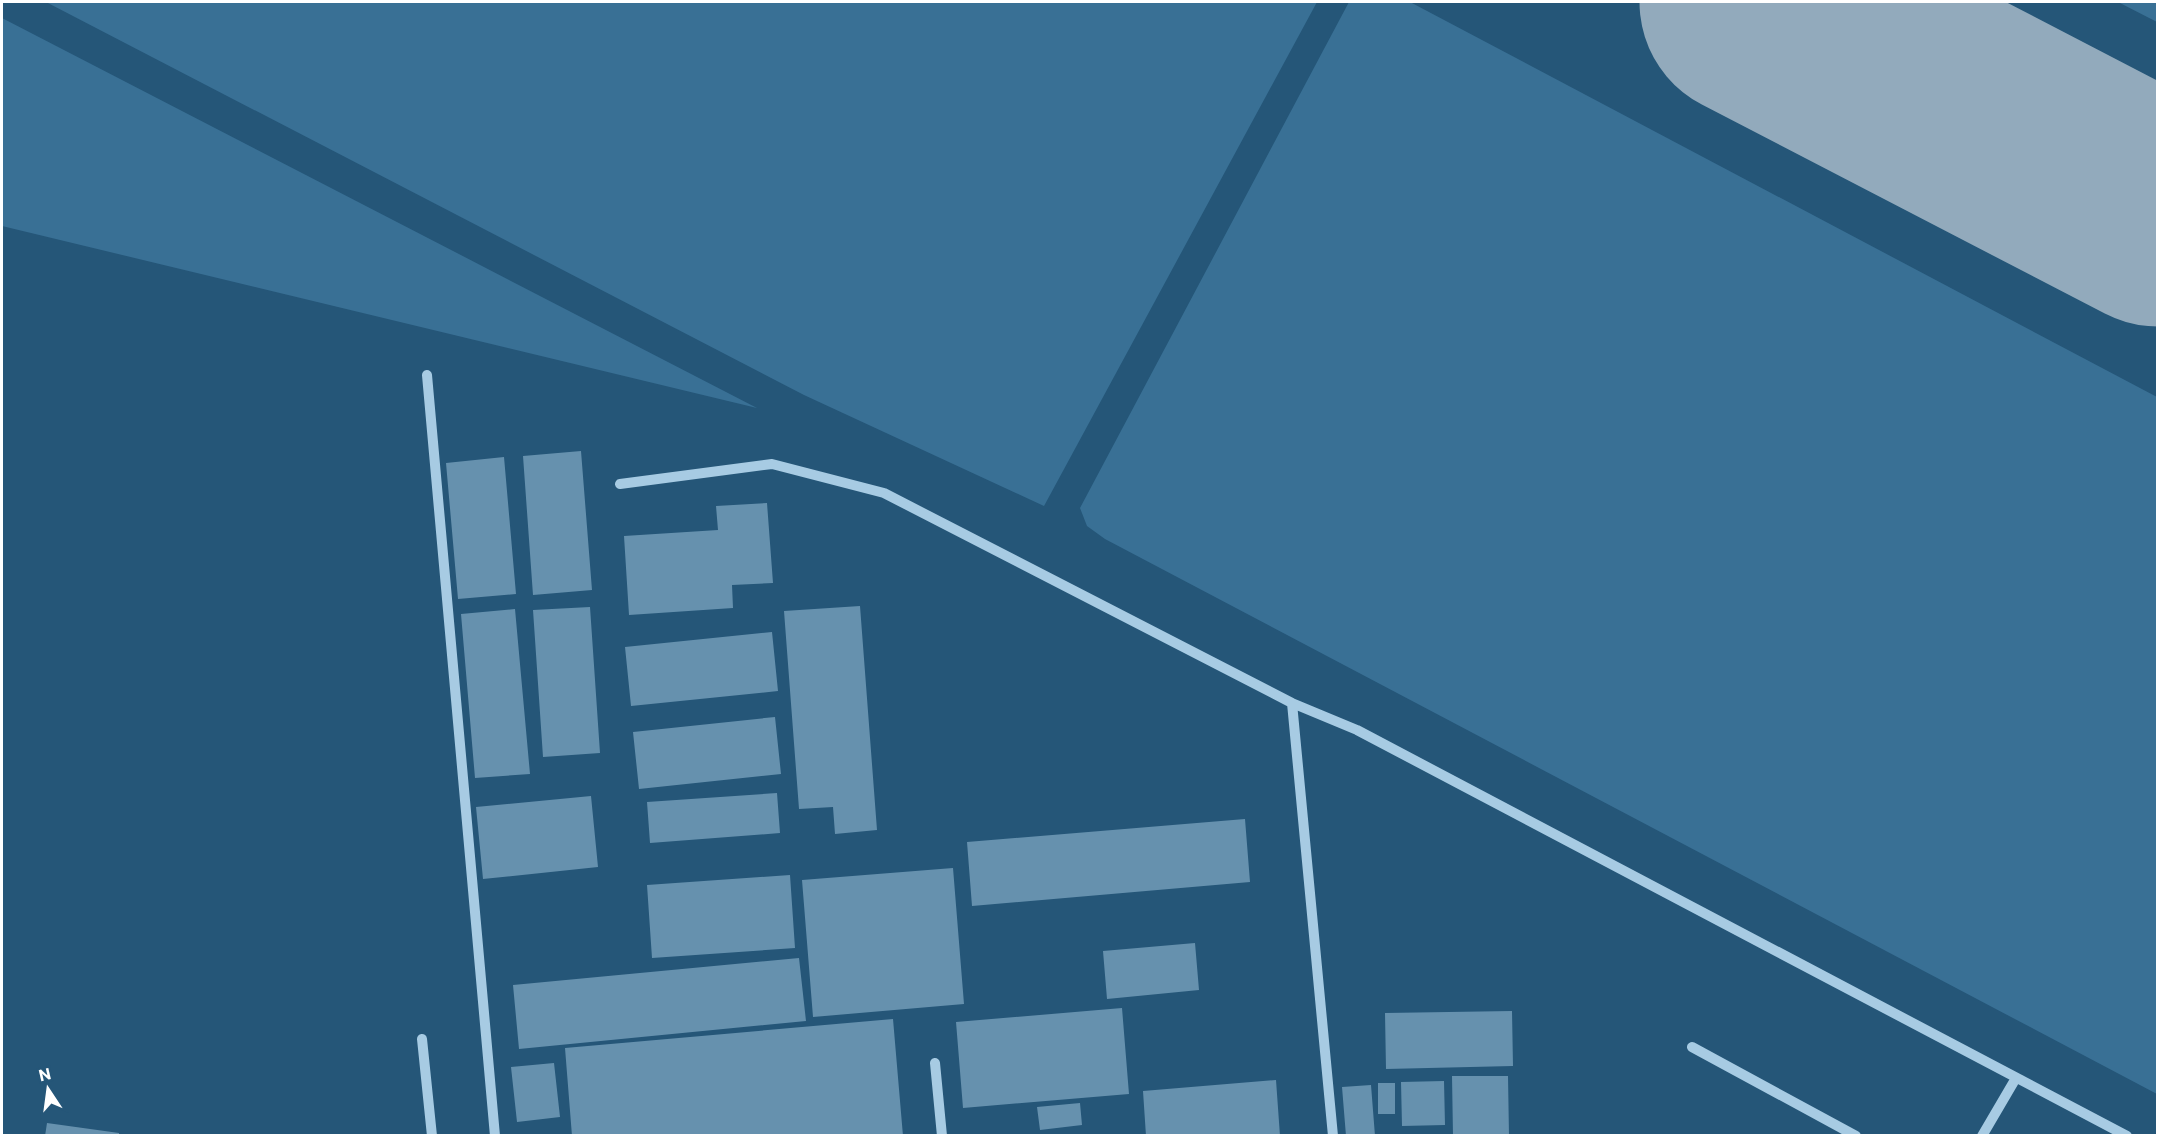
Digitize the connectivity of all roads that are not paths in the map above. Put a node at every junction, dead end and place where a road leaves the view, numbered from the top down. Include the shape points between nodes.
1 (427, 375) dead end
2 (621, 484) dead end
3 (1292, 703) junction
4 (422, 1039) dead end
5 (1692, 1047) dead end
6 (935, 1063) dead end
7 (2016, 1078) junction
8 (432, 1136) edge
9 (495, 1136) edge
10 (942, 1136) edge
11 (1333, 1136) edge
12 (1856, 1136) edge
13 (1982, 1136) edge
14 (2127, 1136) edge

1 - 9 street
2 - 3 street via 772,464 884,493
3 - 7 street via 1357,730
3 - 11 street
4 - 8 street
5 - 12 street
6 - 10 street
7 - 13 street
7 - 14 street

